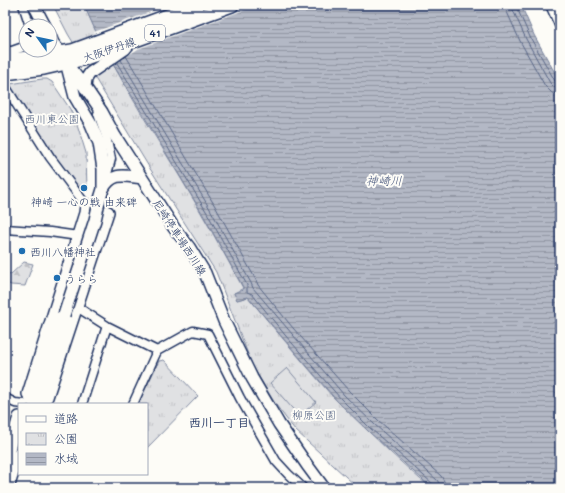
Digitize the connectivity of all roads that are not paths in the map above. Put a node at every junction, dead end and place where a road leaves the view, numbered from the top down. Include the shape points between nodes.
1 (23, 5) edge
2 (34, 5) edge
3 (197, 5) edge
4 (232, 5) edge
5 (550, 5) edge
6 (27, 18) edge
7 (41, 18) edge
8 (560, 27) edge
9 (132, 42) junction
10 (58, 47) edge
11 (5, 51) edge
12 (18, 54) edge
13 (58, 57) edge
14 (69, 57) junction
15 (28, 58) edge
16 (5, 62) edge
17 (5, 73) edge
18 (5, 86) edge
19 (87, 91) junction
20 (142, 178) junction
21 (102, 189) junction
22 (86, 205) junction
23 (5, 229) edge
24 (78, 236) junction
25 (77, 307) junction
26 (107, 326) junction
27 (157, 351) junction
28 (5, 398) edge
29 (31, 402) edge
30 (82, 403) edge
31 (133, 403) edge
32 (18, 420) edge
33 (18, 457) edge
34 (5, 462) edge
35 (8, 488) edge
36 (303, 488) edge
37 (324, 488) edge

1 - 6 street
2 - 7 street
3 - 14 main road, 大阪伊丹線 / 41
4 - 9 main road, 大阪伊丹線 / 41
5 - 8 street
9 - 14 main road, 大阪伊丹線 / 41 via 86,58
9 - 19 street via 94,69 85,82
10 - 14 street
11 - 12 street
13 - 14 main road, 大阪伊丹線 / 41
14 - 19 street, 尼崎停車場西川線
14 - 21 street via 75,97 91,124 98,143 102,162
15 - 16 main road, 大阪伊丹線 / 41
15 - 17 main road, 大阪伊丹線 / 41
18 - 22 street via 46,151
19 - 20 street, 尼崎停車場西川線
19 - 21 street via 100,118 111,159
20 - 21 street via 118,176 109,180
20 - 37 street, 尼崎停車場西川線 via 205,273 224,321 252,378 279,424
21 - 29 street, bridge via 95,220 64,315
22 - 24 street
22 - 25 street via 108,212
23 - 24 street
24 - 29 street
25 - 26 street
25 - 29 street via 47,397
26 - 27 street
26 - 30 street
27 - 31 street
27 - 36 street via 193,332 208,334 276,461
28 - 29 street via 15,403
32 - 34 street
33 - 35 street

